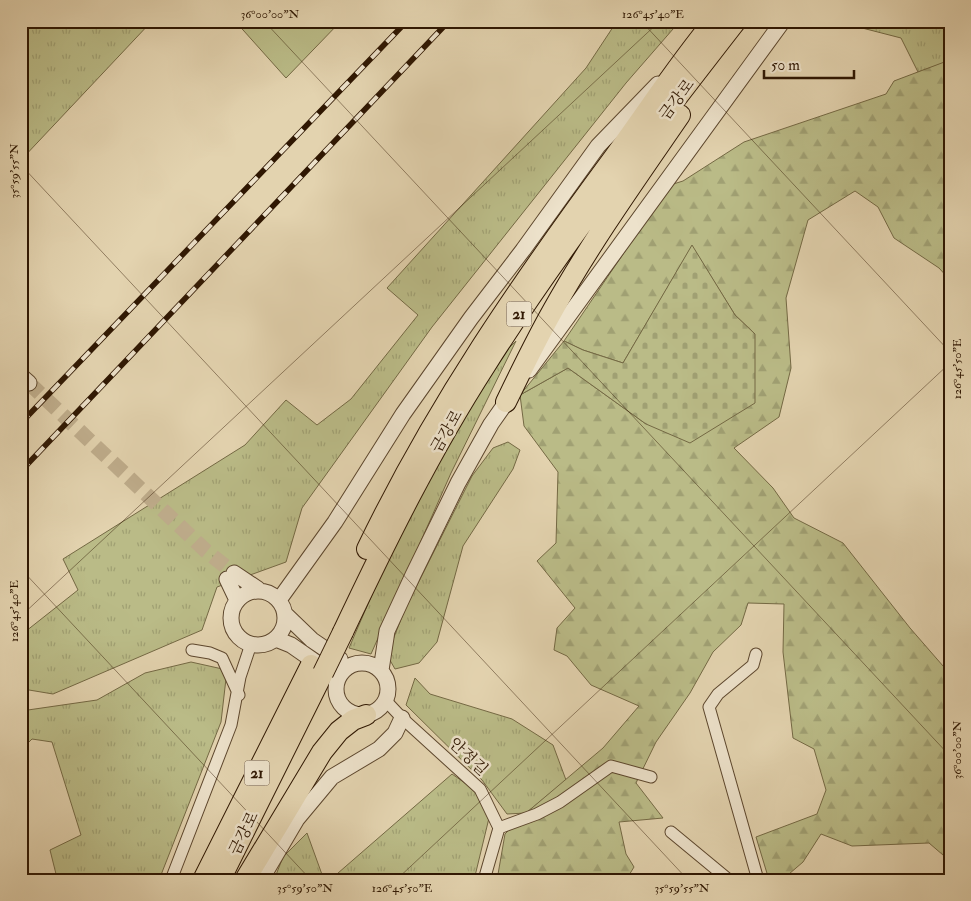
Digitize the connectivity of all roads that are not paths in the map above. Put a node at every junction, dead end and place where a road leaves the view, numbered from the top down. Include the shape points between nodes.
1 (25, 21) edge
2 (714, 21) edge
3 (736, 21) edge
4 (745, 21) edge
5 (783, 21) edge
6 (21, 25) edge
7 (688, 52) junction
8 (506, 402) junction
9 (258, 590) junction
10 (237, 600) junction
11 (279, 600) junction
12 (286, 614) junction
13 (337, 628) junction
14 (276, 639) junction
15 (250, 644) junction
16 (192, 650) dead end
17 (756, 654) dead end
18 (349, 666) junction
19 (381, 670) junction
20 (324, 672) junction
21 (238, 694) junction
22 (386, 701) junction
23 (366, 715) junction
24 (402, 718) junction
25 (651, 777) dead end
26 (498, 828) junction
27 (671, 832) dead end
28 (171, 880) edge
29 (203, 880) edge
30 (220, 880) edge
31 (245, 880) edge
32 (261, 880) edge
33 (484, 880) edge
34 (729, 880) edge
35 (758, 880) edge

1 - 6 street
2 - 7 highway, 금강로 / 21
3 - 13 highway, 금강로 / 21 via 581,228 488,360
4 - 8 highway via 580,264 552,310
5 - 8 street
7 - 11 street via 598,146 403,414 335,522
7 - 13 highway, 금강로 / 21 via 512,298 464,371 416,453
8 - 19 street via 458,483 386,631
9 - 10 street
9 - 10 street via 231,576
9 - 11 street
10 - 15 street via 230,616 232,626 242,640
11 - 12 street
12 - 14 street via 282,632
12 - 18 street via 312,640
13 - 20 highway, 금강로 / 21, bridge
14 - 15 street via 259,646
14 - 20 street via 291,645
15 - 21 street
16 - 21 street via 222,658
17 - 35 street via 753,665 718,694 709,707
18 - 19 street via 365,662
18 - 20 street
19 - 22 street via 388,684
20 - 23 street via 342,706 348,712
20 - 29 highway, 금강로 / 21
20 - 30 highway, 금강로 / 21
21 - 28 street via 230,725
22 - 23 street via 381,708
22 - 24 street, 안정길
23 - 31 highway via 352,720 322,752
24 - 26 street, 안정길 via 480,789
24 - 32 street via 395,733 379,749 332,777 297,819
25 - 26 street via 611,766 560,802
26 - 33 street
27 - 34 street

